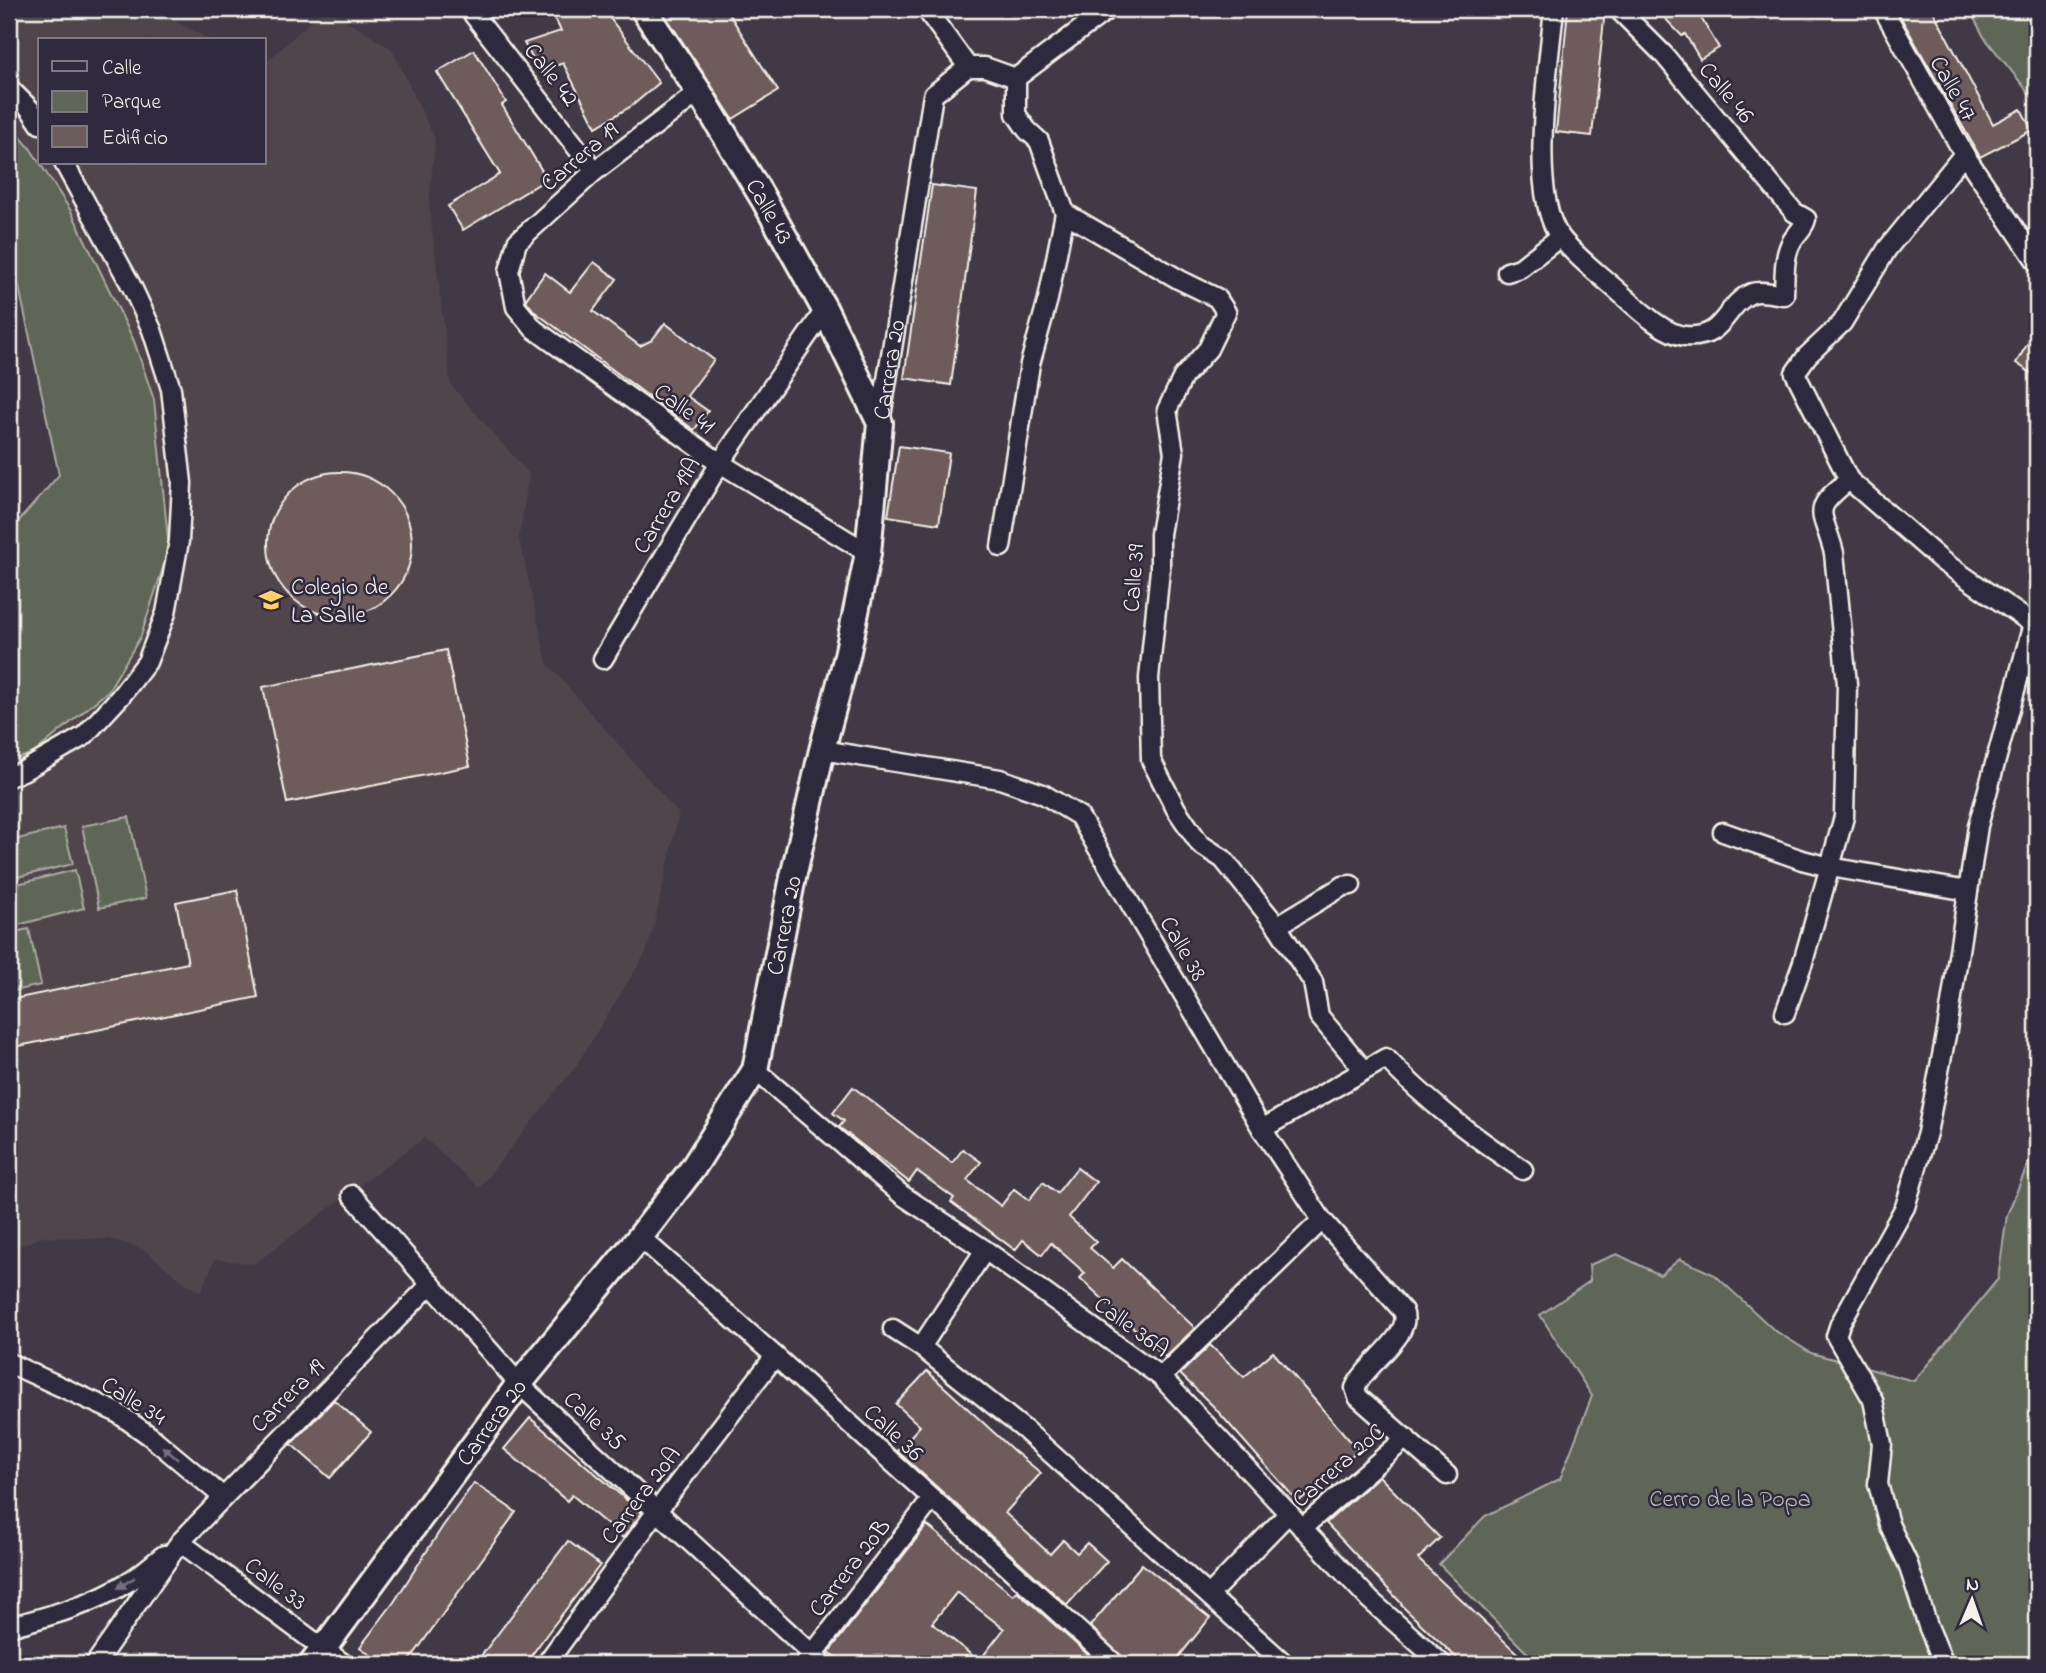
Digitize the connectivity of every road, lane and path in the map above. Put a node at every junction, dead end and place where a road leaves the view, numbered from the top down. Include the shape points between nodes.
1 (468, 9) edge
2 (643, 9) edge
3 (926, 9) edge
4 (1108, 9) edge
5 (1554, 9) edge
6 (1618, 9) edge
7 (1883, 9) edge
8 (968, 67) junction
9 (1016, 78) junction
10 (9, 88) edge
11 (699, 92) junction
12 (38, 121) edge
13 (1964, 154) junction
14 (65, 164) edge
15 (595, 171) junction
16 (1065, 214) junction
17 (1560, 237) junction
18 (2037, 262) edge
19 (509, 271) joint
20 (1507, 272) dead end
21 (825, 310) junction
22 (880, 423) junction
23 (720, 463) junction
24 (1849, 480) junction
25 (1001, 547) dead end
26 (868, 553) junction
27 (2035, 620) edge
28 (603, 659) dead end
29 (822, 750) junction
30 (9, 776) edge
31 (1723, 832) dead end
32 (1830, 867) junction
33 (1351, 885) dead end
34 (1968, 891) junction
35 (1277, 926) junction
36 (1786, 1013) dead end
37 (755, 1070) junction
38 (1364, 1070) junction
39 (1262, 1129) junction
40 (1523, 1170) dead end
41 (352, 1195) dead end
42 (1322, 1220) junction
43 (640, 1237) junction
44 (985, 1251) junction
45 (431, 1284) junction
46 (893, 1329) dead end
47 (921, 1347) junction
48 (775, 1356) junction
49 (9, 1363) edge
50 (1161, 1377) junction
51 (519, 1384) junction
52 (1406, 1438) junction
53 (1447, 1475) dead end
54 (222, 1496) junction
55 (932, 1499) junction
56 (657, 1511) junction
57 (1289, 1513) junction
58 (1302, 1528) junction
59 (180, 1542) junction
60 (1209, 1595) junction
61 (9, 1627) edge
62 (317, 1657) edge
63 (813, 1661) edge
64 (95, 1664) edge
65 (344, 1664) edge
66 (546, 1664) edge
67 (1115, 1664) edge
68 (1285, 1664) edge
69 (1441, 1664) edge
70 (1944, 1664) edge

1 - 15 street, Calle 42
2 - 11 street, Calle 43
3 - 8 street
4 - 9 street
5 - 17 street via 1542,145 1543,187 1548,214
6 - 17 street, Calle 46 via 1664,55 1794,212 1806,219 1805,226 1788,249 1784,295 1754,292 1739,301 1717,330 1684,336 1637,308
7 - 13 street, Calle 47
8 - 9 street via 985,67
8 - 22 street, Carrera 20 via 933,95
9 - 16 street via 1016,114 1039,141
10 - 12 street
11 - 15 street, Carrera 19
11 - 21 street, Calle 43
13 - 18 street, Calle 47
13 - 24 street via 1887,249 1842,323 1795,373
14 - 30 street via 132,287 171,389 182,483 179,541 166,613 147,662 84,736
15 - 19 street, Carrera 19 via 517,242
16 - 25 street via 1030,364
16 - 35 street, Calle 39 via 1217,298 1226,312 1208,349 1183,377 1167,411 1174,453 1160,534 1149,678 1151,760 1200,844 1223,859
17 - 20 street via 1520,268
19 - 23 street, Calle 41 via 516,307 534,329
21 - 22 street, Calle 43
21 - 23 street, Carrera 19A
22 - 26 street, Carrera 20
23 - 26 street, Calle 41
23 - 28 street, Carrera 19A
24 - 27 street via 1942,561
24 - 32 street via 1822,505 1820,517 1834,553 1847,684 1844,817
26 - 29 street, Carrera 20
27 - 34 street via 1978,826
29 - 37 street, Carrera 20
29 - 39 street, Calle 38 via 1000,779 1043,794 1079,816
31 - 32 street
32 - 34 street
32 - 36 street
33 - 35 street
34 - 70 street via 1927,1133 1905,1207 1836,1336 1873,1400 1882,1444 1878,1484
35 - 38 street via 1314,982 1319,1016
37 - 43 street, Carrera 20 via 693,1168
37 - 44 street, Calle 36A via 902,1195
38 - 39 street
38 - 40 street via 1386,1058 1471,1135
39 - 42 street, Calle 38
41 - 45 street, Calle 35
42 - 50 street
42 - 52 street, Calle 38 via 1407,1319 1404,1330 1360,1376 1355,1388 1358,1397
43 - 48 street, Calle 36
43 - 51 street, Carrera 20
44 - 47 street
44 - 50 street, Calle 36A
45 - 51 street, Calle 35
45 - 54 street, Carrera 19
46 - 47 street
47 - 60 street via 1025,1430
48 - 55 street, Calle 36
48 - 56 street, Carrera 20A
54 -> 49 street, Calle 34 via 116,1412
50 - 57 street, Calle 36A
51 - 56 street, Calle 35
51 - 62 street, Carrera 20
52 - 53 street
52 - 58 street, Carrera 20C
54 - 59 street, Carrera 19
55 - 63 street, Carrera 20B
55 - 67 street, Calle 36
56 - 63 street, Calle 35
56 - 66 street, Carrera 20A
57 - 58 street, Calle 36A
57 - 60 street, Carrera 20C
58 - 69 street, Calle 36A via 1370,1600
59 -> 61 street, Carrera 19 via 114,1591
59 - 62 street, Calle 33
59 - 64 street, Carrera 19
60 - 68 street
62 - 65 street, Calle 33

